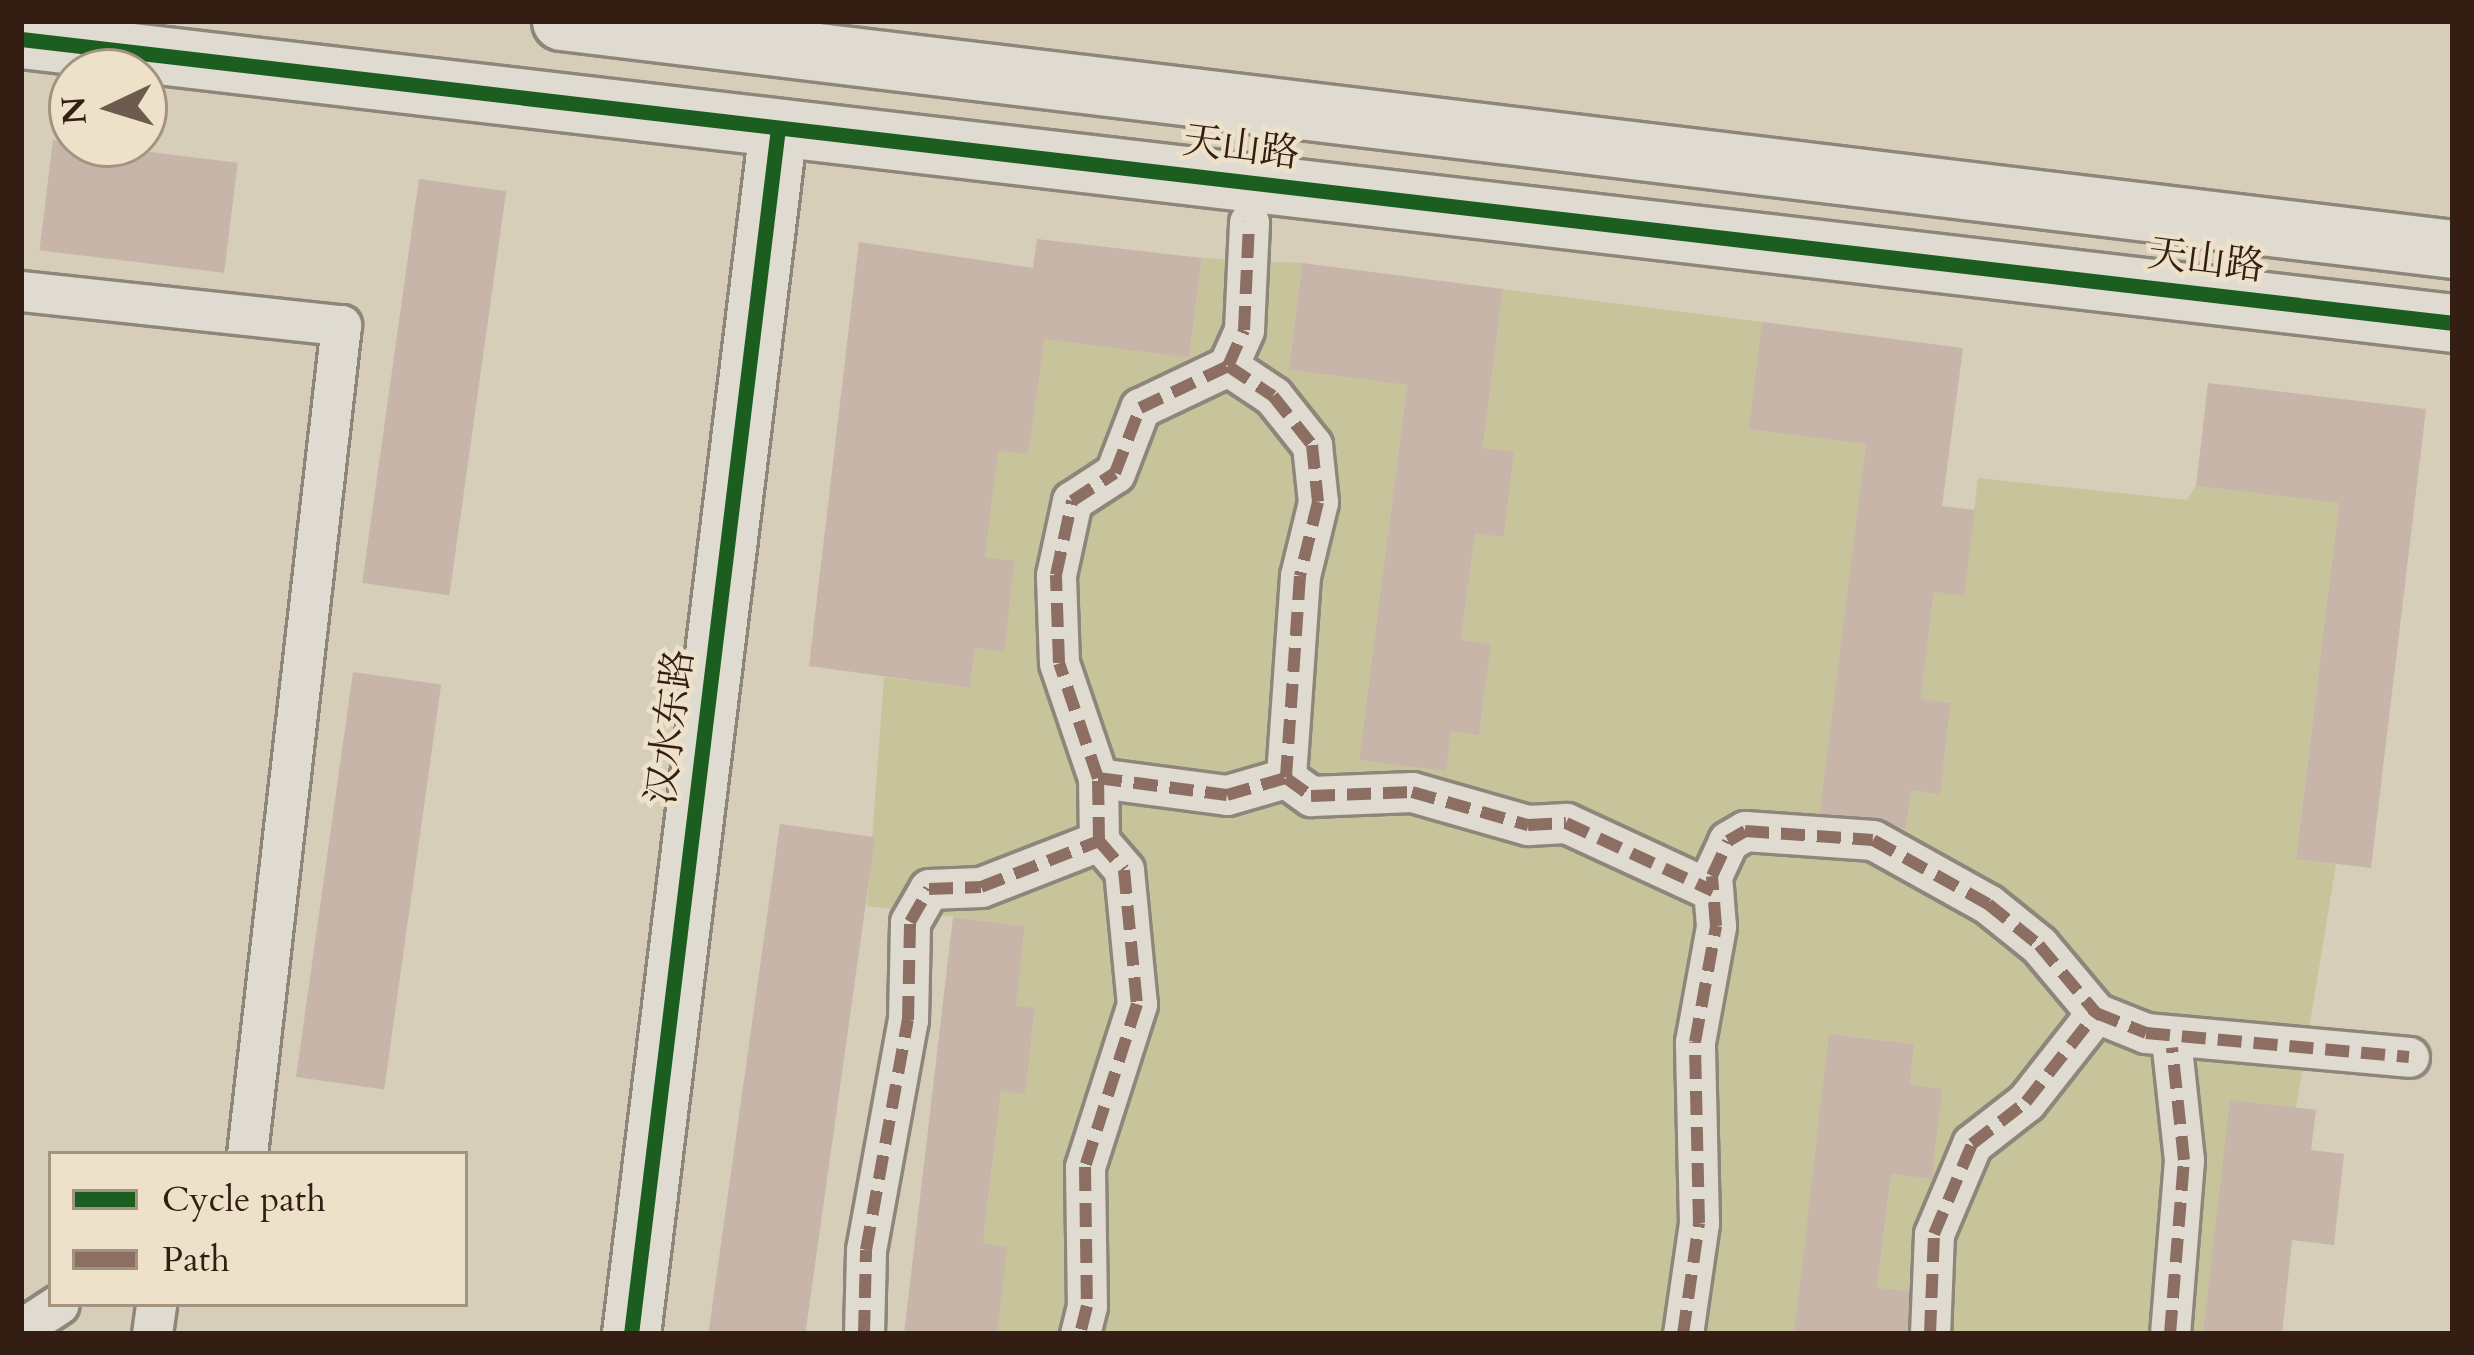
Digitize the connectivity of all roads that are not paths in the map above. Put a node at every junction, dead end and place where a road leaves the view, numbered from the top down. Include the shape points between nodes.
1 (561, 21) edge
2 (21, 39) edge
3 (778, 128) junction
4 (1250, 222) dead end
5 (2453, 249) edge
6 (21, 291) edge
7 (2453, 323) edge
8 (1228, 366) junction
9 (1098, 778) junction
10 (1286, 778) junction
11 (1099, 841) junction
12 (1713, 891) junction
13 (2096, 1013) junction
14 (2172, 1048) dead end
15 (2409, 1057) dead end
16 (247, 1151) edge
17 (55, 1307) edge
18 (21, 1330) edge
19 (631, 1334) edge
20 (865, 1334) edge
21 (1080, 1334) edge
22 (1683, 1334) edge
23 (1930, 1334) edge
24 (2170, 1334) edge

1 - 5 street, 天山路
2 - 3 street, 天山路
3 - 7 street, 天山路
3 - 19 street, 汉水东路
4 - 8 street via 1244,330
6 - 16 street via 340,325
8 - 9 street via 1140,408 1115,473 1072,501 1056,575 1059,663
8 - 10 street via 1273,396 1312,445 1318,502 1300,576
9 - 10 street via 1227,795
9 - 11 street
10 - 12 street via 1311,796 1412,792 1528,825 1566,823
11 - 20 street via 981,887 928,889 910,922 908,1020 866,1250
11 - 21 street via 1124,871 1137,1004 1085,1166 1087,1306
12 - 13 street via 1728,841 1745,831 1874,840 1988,904 2039,945
12 - 22 street via 1715,926 1695,1042 1699,1223
13 - 15 street via 2146,1033
13 - 23 street via 2026,1102 1972,1144 1934,1234
14 - 24 street via 2183,1160
17 - 18 street

